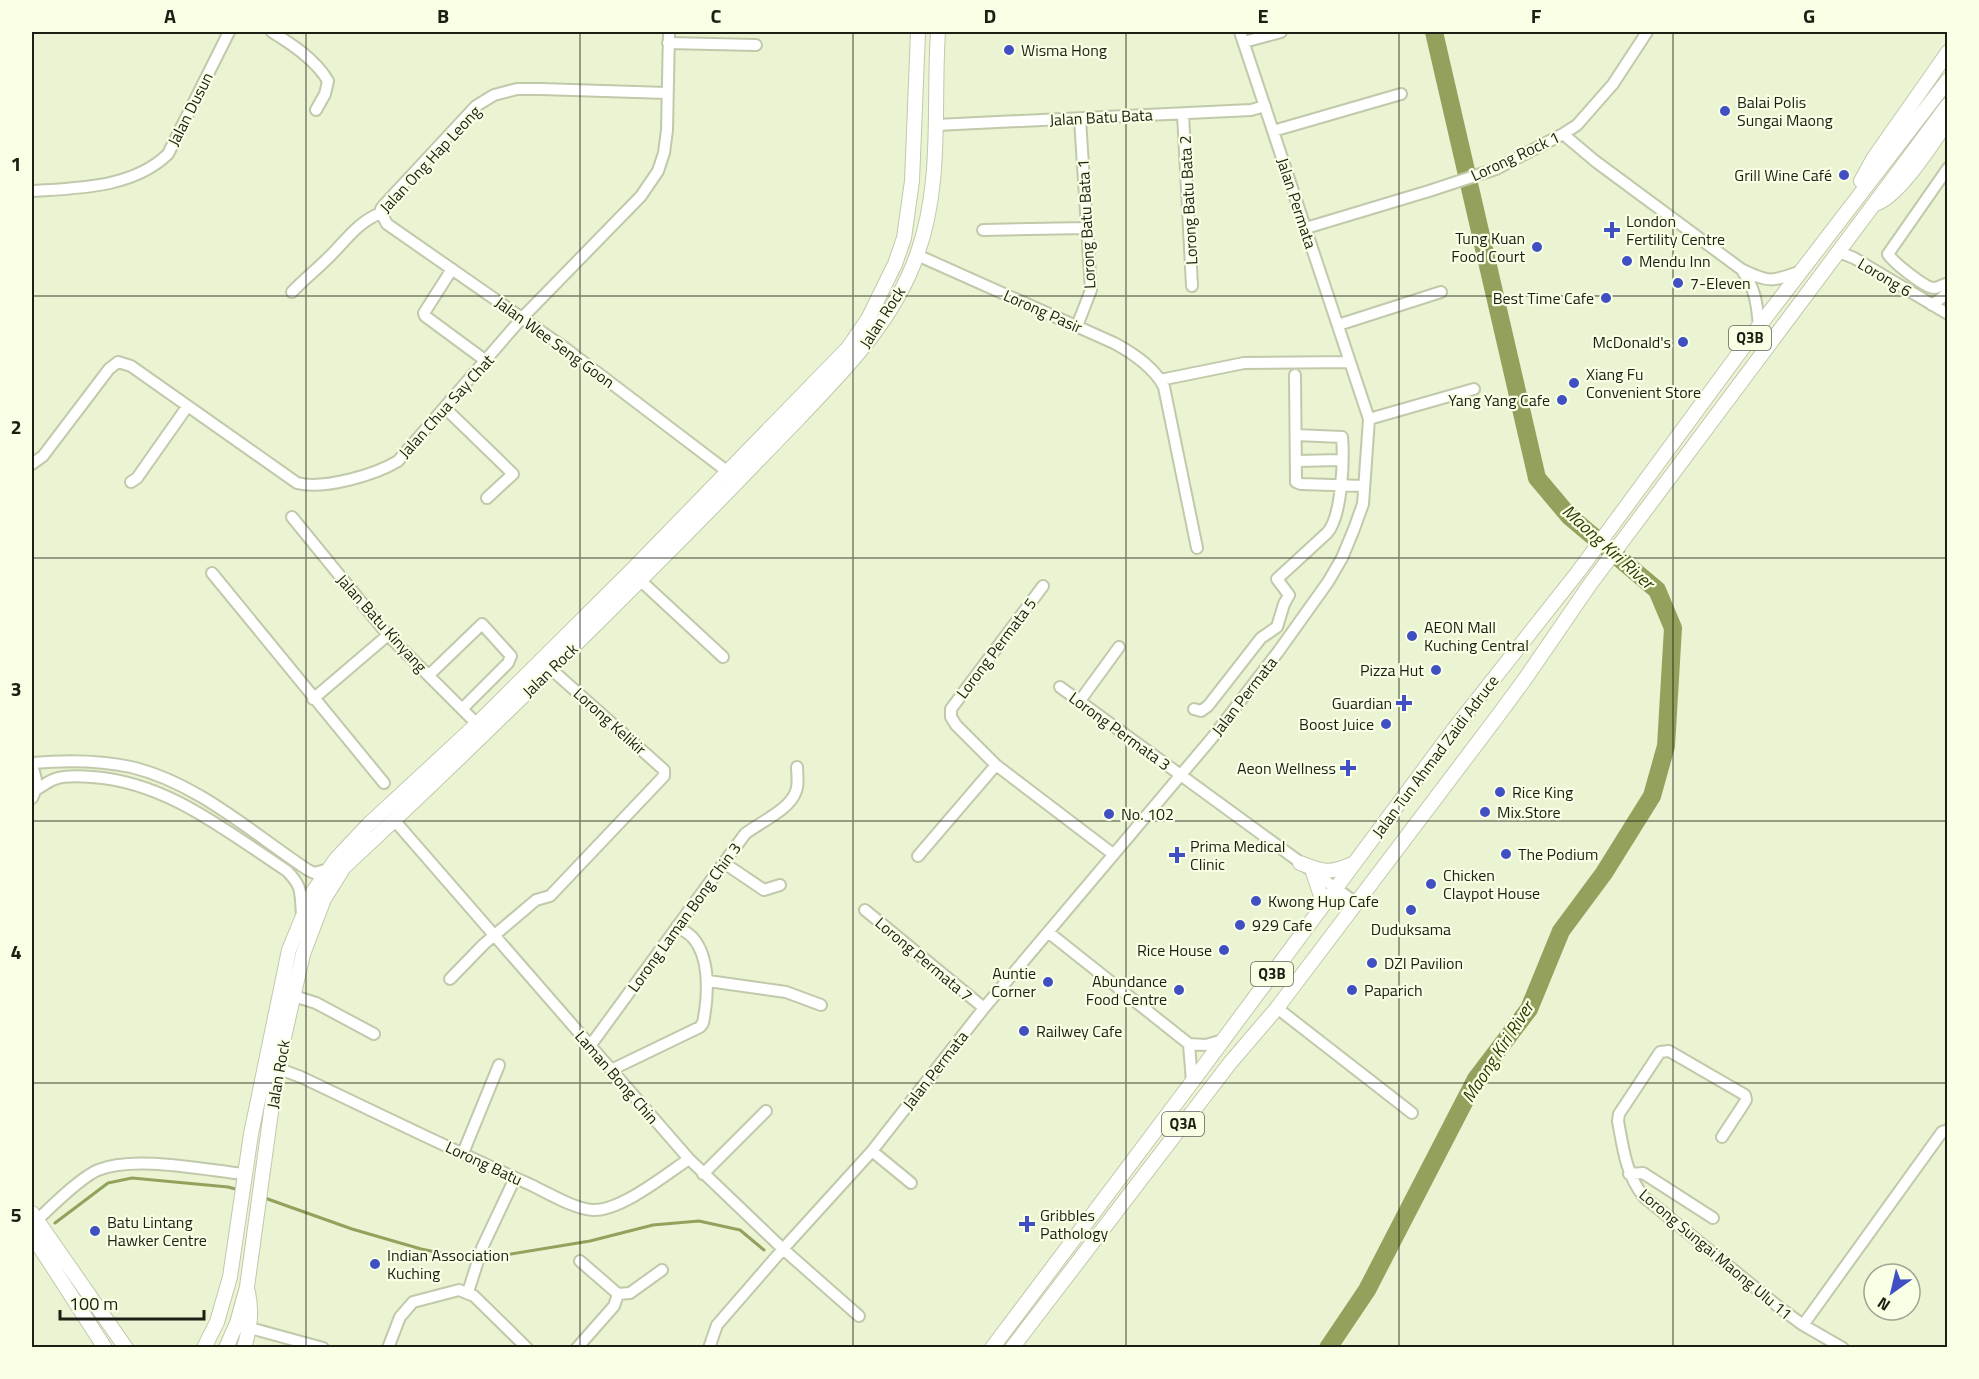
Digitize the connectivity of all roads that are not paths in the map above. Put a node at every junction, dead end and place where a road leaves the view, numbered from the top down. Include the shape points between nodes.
1 (230, 32) edge
2 (272, 32) edge
3 (669, 32) edge
4 (918, 32) edge
5 (938, 32) edge
6 (1281, 32) edge
7 (1647, 32) edge
8 (1242, 37) edge
9 (668, 43) junction
10 (756, 45) dead end
11 (1947, 52) edge
12 (1947, 80) edge
13 (667, 93) junction
14 (1401, 94) dead end
15 (1947, 105) edge
16 (1265, 106) junction
17 (316, 110) dead end
18 (1183, 114) junction
19 (1080, 118) junction
20 (1947, 121) edge
21 (936, 125) junction
22 (1274, 131) junction
23 (1563, 134) junction
24 (1947, 168) edge
25 (32, 191) edge
26 (1857, 198) junction
27 (1872, 206) junction
28 (381, 213) junction
29 (1086, 228) junction
30 (1306, 228) junction
31 (983, 230) dead end
32 (1836, 254) junction
33 (917, 255) junction
34 (452, 269) junction
35 (1741, 269) junction
36 (1801, 271) junction
37 (1947, 283) edge
38 (1192, 286) dead end
39 (292, 292) dead end
40 (1441, 292) dead end
41 (1947, 293) edge
42 (1932, 305) junction
43 (1947, 314) edge
44 (522, 318) junction
45 (1338, 325) junction
46 (1077, 326) junction
47 (1759, 326) junction
48 (486, 361) junction
49 (1350, 362) junction
50 (1295, 375) dead end
51 (1160, 380) junction
52 (1474, 389) dead end
53 (188, 407) junction
54 (444, 408) junction
55 (1369, 419) junction
56 (1296, 435) junction
57 (1342, 460) junction
58 (1296, 461) junction
59 (32, 464) edge
60 (728, 472) junction
61 (131, 482) dead end
62 (1340, 485) junction
63 (1364, 486) junction
64 (487, 498) dead end
65 (292, 517) dead end
66 (1197, 548) dead end
67 (212, 573) dead end
68 (641, 581) junction
69 (1043, 586) dead end
70 (388, 634) junction
71 (1261, 638) junction
72 (1119, 647) dead end
73 (1278, 652) junction
74 (723, 657) dead end
75 (551, 669) junction
76 (429, 675) junction
77 (1060, 687) dead end
78 (314, 699) junction
79 (1079, 702) junction
80 (462, 709) junction
81 (1194, 709) dead end
82 (477, 724) junction
83 (32, 765) edge
84 (996, 765) junction
85 (797, 767) dead end
86 (1181, 774) junction
87 (384, 783) dead end
88 (33, 794) edge
89 (394, 820) junction
90 (1113, 854) junction
91 (918, 856) dead end
92 (724, 863) junction
93 (1300, 863) junction
94 (1353, 864) junction
95 (329, 869) junction
96 (1313, 872) junction
97 (780, 885) dead end
98 (1335, 888) junction
99 (1356, 903) junction
100 (1321, 908) junction
101 (865, 910) dead end
102 (302, 918) junction
103 (677, 926) junction
104 (1048, 932) junction
105 (494, 935) junction
106 (450, 980) dead end
107 (708, 981) junction
108 (294, 996) junction
109 (821, 1005) dead end
110 (984, 1008) junction
111 (1277, 1008) junction
112 (374, 1034) dead end
113 (1224, 1040) junction
114 (1189, 1044) junction
115 (590, 1046) junction
116 (499, 1065) dead end
117 (277, 1068) junction
118 (611, 1070) junction
119 (1192, 1082) junction
120 (766, 1111) dead end
121 (1412, 1113) dead end
122 (1947, 1130) edge
123 (1722, 1137) dead end
124 (872, 1151) junction
125 (463, 1153) junction
126 (689, 1159) junction
127 (703, 1174) junction
128 (1629, 1174) junction
129 (244, 1178) junction
130 (515, 1178) junction
131 (910, 1183) dead end
132 (34, 1216) edge
133 (1713, 1218) dead end
134 (32, 1235) edge
135 (783, 1249) junction
136 (580, 1260) dead end
137 (662, 1270) dead end
138 (247, 1287) junction
139 (468, 1292) junction
140 (618, 1294) junction
141 (858, 1316) dead end
142 (217, 1322) junction
143 (1803, 1325) junction
144 (250, 1328) junction
145 (126, 1345) edge
146 (712, 1346) edge
147 (105, 1347) edge
148 (198, 1347) edge
149 (204, 1347) edge
150 (226, 1347) edge
151 (244, 1347) edge
152 (323, 1347) edge
153 (387, 1347) edge
154 (527, 1347) edge
155 (578, 1347) edge
156 (992, 1347) edge
157 (1012, 1347) edge
158 (1843, 1347) edge

1 - 25 street, Jalan Dusun via 168,154 159,162 118,182
2 - 17 street via 324,73 328,81
3 - 9 street, Jalan Chua Say Chat
4 - 60 main road, Jalan Rock via 912,181 904,238 892,269 868,319 848,348
5 - 21 main road, Jalan Rock
6 - 8 street
7 - 23 street, Lorong Rock 1 via 1613,84 1577,125
8 - 16 street, Jalan Permata
9 - 10 street
9 - 13 street, Jalan Chua Say Chat
11 - 26 main road via 1873,159 1861,180
12 - 26 main road, Jalan Tun Ahmad Zaidi Adruce / Q3B
13 - 28 street, Jalan Ong Hap Leong via 541,88 494,95 476,106 384,205
13 - 44 street, Jalan Chua Say Chat via 664,153 658,171 641,196
14 - 22 street
15 - 27 main road, Jalan Tun Ahmad Zaidi Adruce / Q3A
16 - 18 street, Jalan Batu Bata
16 - 22 street, Jalan Permata
18 - 19 street, Jalan Batu Bata
18 - 38 street, Lorong Batu Bata 2
19 - 21 street, Jalan Batu Bata
19 - 29 street, Lorong Batu Bata 1
20 - 27 main road via 1889,198
21 - 33 main road, Jalan Rock via 932,191
22 - 30 street, Jalan Permata
23 - 30 street, Lorong Rock 1 via 1496,169
23 - 35 street
24 - 37 street via 1888,254 1926,286 1934,288
26 - 36 main road, Jalan Tun Ahmad Zaidi Adruce / Q3B
27 - 32 main road, Jalan Tun Ahmad Zaidi Adruce / Q3A
28 - 34 street, Jalan Wee Seng Goon via 387,224
28 - 39 street, Jalan Ong Hap Leong via 360,225
29 - 31 street
29 - 46 street, Lorong Batu Bata 1 via 1091,290
30 - 45 street, Jalan Permata
32 - 42 street, Lorong 6 via 1854,258
32 - 99 main road, Jalan Tun Ahmad Zaidi Adruce / Q3A
33 - 46 street, Lorong Pasir
33 - 68 main road, Jalan Rock via 877,331 855,358
34 - 44 street, Jalan Wee Seng Goon
34 - 48 street via 425,316
35 - 36 street via 1762,280
35 - 47 street via 1754,292
36 - 47 main road, Jalan Tun Ahmad Zaidi Adruce / Q3B
40 - 45 street
41 - 42 street
42 - 43 street, Lorong 6
44 - 48 street, Jalan Chua Say Chat
44 - 60 street, Jalan Wee Seng Goon
45 - 49 street, Jalan Permata
46 - 51 street, Lorong Pasir via 1124,348
47 - 94 main road, Jalan Tun Ahmad Zaidi Adruce / Q3B via 1578,573
48 - 54 street, Jalan Chua Say Chat
49 - 51 street via 1244,363
49 - 55 street, Jalan Permata
50 - 56 street
51 - 66 street
52 - 55 street
53 - 54 street, Jalan Chua Say Chat via 297,483 307,486 386,468 398,461
53 - 59 street, Jalan Chua Say Chat via 130,366 118,362 43,456
53 - 61 street
54 - 64 street via 513,474
55 - 63 street, Jalan Permata
56 - 57 street via 1339,435
56 - 58 street
57 - 58 street
57 - 62 street
58 - 62 street via 1298,484
60 - 82 main road, Jalan Rock
62 - 63 street
62 - 71 street via 1337,514 1330,529 1277,579 1289,595 1277,627
63 - 73 street, Jalan Permata via 1363,504 1342,558
65 - 70 street, Jalan Batu Kinyang
67 - 78 street
68 - 74 street
68 - 75 main road, Jalan Rock
69 - 84 street, Lorong Permata 5 via 951,709 956,725
70 - 76 street, Jalan Batu Kinyang
70 - 78 street
71 - 73 street
71 - 81 street via 1208,706 1201,711
72 - 79 street
73 - 86 street, Jalan Permata
75 - 89 main road, Jalan Rock
75 - 105 street, Lorong Kelikir via 664,770 664,776 550,896 536,900
76 - 80 street, Jalan Batu Kinyang
76 - 80 street via 482,624 511,656
77 - 79 street, Lorong Permata 3
78 - 87 street
79 - 86 street, Lorong Permata 3
80 - 82 street, Jalan Batu Kinyang
82 - 95 main road, Jalan Rock via 369,824
83 - 88 street via 37,783
83 - 95 street via 87,761 157,775 195,793 308,870 314,873
84 - 90 street, Lorong Permata 5
84 - 91 street
85 - 92 street, Lorong Laman Bong Chin 3 via 793,798 745,834
86 - 90 street, Jalan Permata
86 - 93 street, Lorong Permata 3
88 - 102 street via 54,779 86,776 129,782 175,799 296,880 301,890
89 - 105 street, Laman Bong Chin
89 - 108 main road, Jalan Rock via 344,867 324,899 303,954
90 - 104 street, Jalan Permata
92 - 97 street via 764,890
92 - 103 street, Lorong Laman Bong Chin 3
93 - 94 main road via 1329,871
93 - 96 street, Lorong Permata 3
94 - 98 main road, Jalan Tun Ahmad Zaidi Adruce / Q3B
95 - 102 main road, Jalan Rock
96 - 98 street, Lorong Permata 3
96 - 100 main road
98 - 99 street, Lorong Permata 3
98 - 100 main road, Jalan Tun Ahmad Zaidi Adruce / Q3B
99 - 111 main road, Jalan Tun Ahmad Zaidi Adruce / Q3A
100 - 113 main road, Jalan Tun Ahmad Zaidi Adruce / Q3B
101 - 110 street, Lorong Permata 7
102 - 129 main road, Jalan Rock via 289,950
103 - 107 street via 697,944
103 - 115 street, Lorong Laman Bong Chin 3
104 - 110 street, Jalan Permata
104 - 114 street
105 - 106 street
105 - 115 street, Laman Bong Chin
107 - 109 street via 786,992
107 - 118 street via 706,1011 700,1027
108 - 112 street via 316,1003
108 - 117 main road, Jalan Rock
110 - 124 street, Jalan Permata
111 - 121 street
111 - 157 main road, Jalan Tun Ahmad Zaidi Adruce / Q3A via 1230,1063
113 - 114 street
113 - 119 main road, Jalan Tun Ahmad Zaidi Adruce / Q3B
114 - 119 street
115 - 118 street, Laman Bong Chin
116 - 125 street
117 - 125 street, Lorong Batu
117 - 138 main road, Jalan Rock
118 - 126 street, Laman Bong Chin
119 - 156 main road, Jalan Tun Ahmad Zaidi Adruce / Q3B
120 - 127 street
122 - 143 street
123 - 128 street, Lorong Sungai Maong Ulu 11 via 1746,1100 1745,1095 1669,1051 1660,1052 1619,1114
124 - 131 street
124 - 135 street, Jalan Permata
125 - 130 street, Lorong Batu
126 - 127 street, Laman Bong Chin
126 - 130 street, Lorong Batu via 622,1203 592,1210
127 - 135 street, Laman Bong Chin
128 - 133 street via 1642,1173
128 - 143 street, Lorong Sungai Maong Ulu 11 via 1644,1197
129 - 132 street via 144,1162 119,1164 96,1170
129 - 142 main road, Jalan Rock via 230,1276
130 - 139 street via 482,1248
132 - 145 main road
134 - 147 main road
135 - 141 street, Laman Bong Chin
135 - 146 street, Jalan Permata via 717,1325
136 - 140 street
137 - 140 street via 630,1293
138 - 144 main road
138 - 150 main road, Jalan Rock
139 - 153 street via 459,1290 412,1302 400,1317
139 - 154 street
140 - 155 street via 614,1306
142 - 148 main road
142 - 149 main road, Jalan Rock
143 - 158 street, Lorong Sungai Maong Ulu 11
144 - 151 main road
144 - 152 street

